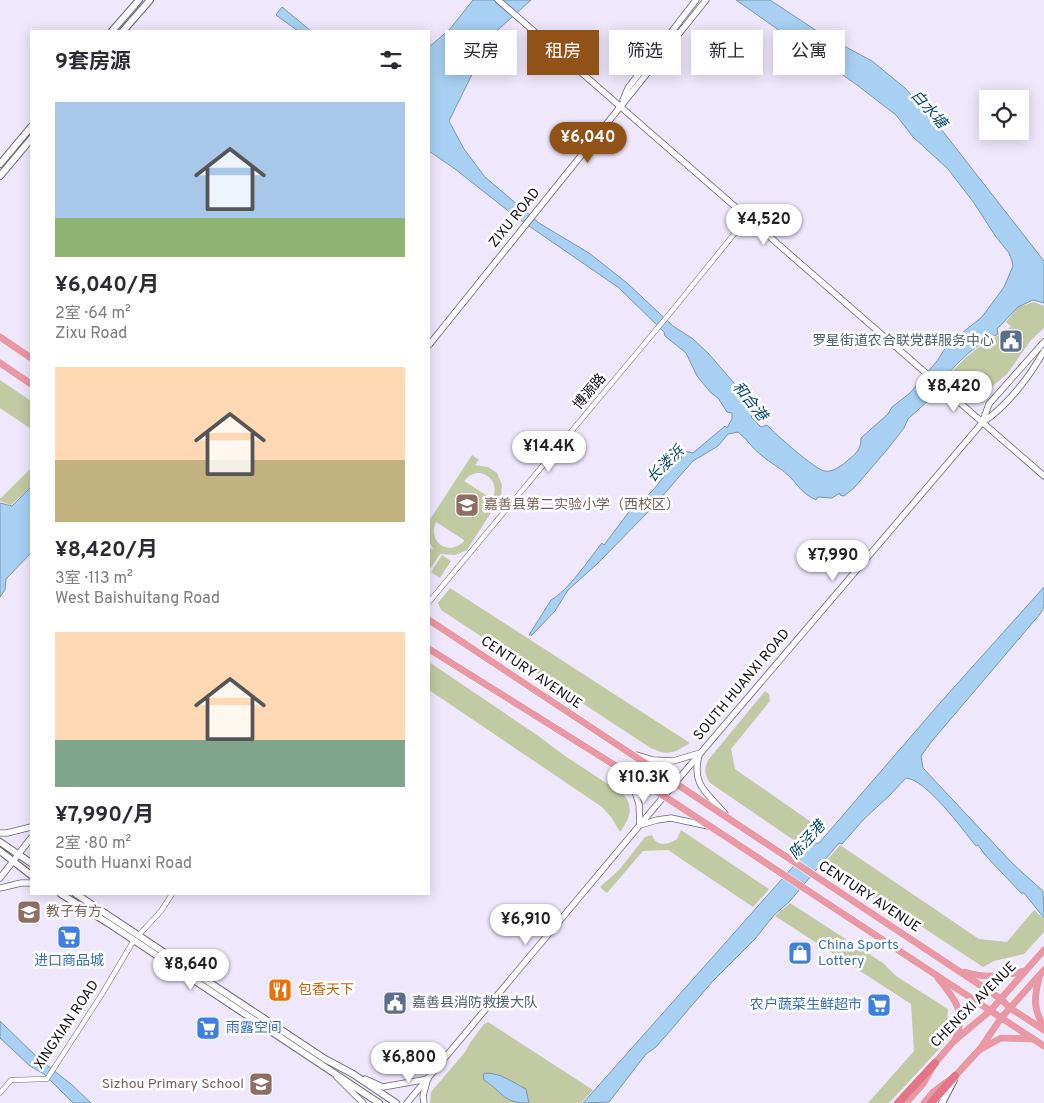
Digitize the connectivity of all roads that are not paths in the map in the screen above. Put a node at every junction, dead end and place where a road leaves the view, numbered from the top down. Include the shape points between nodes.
1 (139, 0) edge
2 (150, 0) edge
3 (498, 0) edge
4 (696, 0) edge
5 (706, 0) edge
6 (113, 30) edge
7 (124, 30) edge
8 (620, 106) junction
9 (30, 128) edge
10 (30, 140) edge
11 (0, 164) edge
12 (0, 176) edge
13 (747, 218) junction
14 (0, 336) edge
15 (1044, 342) edge
16 (430, 344) edge
17 (1044, 351) edge
18 (30, 357) edge
19 (0, 363) edge
20 (30, 383) edge
21 (982, 423) junction
22 (1044, 476) edge
23 (430, 601) edge
24 (430, 621) edge
25 (430, 650) edge
26 (627, 752) junction
27 (700, 753) junction
28 (617, 767) junction
29 (674, 783) junction
30 (664, 796) junction
31 (728, 819) junction
32 (640, 825) junction
33 (30, 827) edge
34 (712, 828) junction
35 (0, 833) edge
36 (30, 839) edge
37 (0, 842) edge
38 (0, 852) edge
39 (18, 854) junction
40 (13, 860) junction
41 (30, 862) edge
42 (30, 873) edge
43 (0, 878) edge
44 (30, 883) edge
45 (0, 888) edge
46 (63, 895) edge
47 (78, 895) edge
48 (171, 895) edge
49 (136, 938) junction
50 (1044, 950) edge
51 (958, 970) junction
52 (1026, 971) junction
53 (933, 972) junction
54 (1042, 973) edge
55 (1001, 999) junction
56 (1010, 1008) junction
57 (990, 1011) junction
58 (1001, 1018) junction
59 (1044, 1029) edge
60 (1035, 1040) junction
61 (954, 1041) junction
62 (1044, 1046) edge
63 (980, 1049) junction
64 (935, 1063) junction
65 (332, 1071) junction
66 (353, 1074) junction
67 (955, 1076) junction
68 (428, 1079) junction
69 (0, 1093) edge
70 (932, 1102) edge
71 (363, 1103) edge
72 (379, 1103) edge
73 (396, 1103) edge
74 (407, 1103) edge
75 (424, 1103) edge
76 (898, 1103) edge
77 (906, 1103) edge
78 (924, 1103) edge
79 (942, 1103) edge

1 - 6 main road
2 - 7 main road
3 - 8 street
4 - 8 street, ZIXU ROAD via 628,88
5 - 8 street, ZIXU ROAD
8 - 13 street
8 - 16 street, ZIXU ROAD
9 - 11 main road
10 - 12 main road
13 - 21 street
13 - 23 street, 博源路
14 - 18 main road
15 - 21 street, SOUTH HUANXI ROAD via 989,404
17 - 21 street, SOUTH HUANXI ROAD via 1032,372 999,411
19 - 20 main road
21 - 22 street
21 - 27 street, SOUTH HUANXI ROAD
24 - 26 main road, CENTURY AVENUE
25 - 28 main road, CENTURY AVENUE
26 - 27 street via 653,760 673,761
26 - 29 main road, CENTURY AVENUE
27 - 29 street, SOUTH HUANXI ROAD
27 - 31 street via 697,766 701,787
28 - 30 main road, CENTURY AVENUE
28 - 32 street via 639,804
29 - 30 street, SOUTH HUANXI ROAD
29 - 31 main road, CENTURY AVENUE
30 - 32 street, SOUTH HUANXI ROAD
30 - 34 main road, CENTURY AVENUE
31 - 51 main road, CENTURY AVENUE
32 - 34 street via 671,818
32 - 68 street, SOUTH HUANXI ROAD
33 - 35 street
34 - 53 main road, CENTURY AVENUE
36 - 39 street
37 - 39 main road
38 - 40 main road
39 - 40 street
39 - 41 main road
40 - 42 main road
40 - 43 street
44 - 45 street
46 - 49 main road
47 - 49 main road
48 - 49 street, XINGXIAN ROAD
49 - 65 main road
49 - 66 main road
49 - 69 street, XINGXIAN ROAD via 47,1079 11,1080
50 - 52 main road, CHENGXI AVENUE
51 - 52 main road via 977,976
51 - 55 main road, CENTURY AVENUE
52 - 55 main road, CHENGXI AVENUE
53 - 57 main road, CENTURY AVENUE
53 - 61 main road via 955,999 958,1008 959,1030
54 - 56 main road, CHENGXI AVENUE
54 - 59 main road via 1034,1003
55 - 56 main road, CENTURY AVENUE
55 - 57 main road, CHENGXI AVENUE
56 - 58 main road, CHENGXI AVENUE
56 - 59 main road, CENTURY AVENUE
57 - 58 main road, CENTURY AVENUE
57 - 61 main road, CHENGXI AVENUE
58 - 60 main road, CENTURY AVENUE
58 - 63 main road, CHENGXI AVENUE
60 - 62 main road, CENTURY AVENUE
60 - 63 main road via 1001,1038
61 - 64 main road, CHENGXI AVENUE
63 - 67 main road, CHENGXI AVENUE
64 - 76 highway
64 - 77 main road, CHENGXI AVENUE via 923,1084
65 - 71 street
65 - 72 main road
66 - 68 street via 383,1088
66 - 73 main road
67 - 70 highway
67 - 78 main road, CHENGXI AVENUE
67 - 79 main road, CHENGXI AVENUE
68 - 74 street, SOUTH HUANXI ROAD
68 - 75 street

